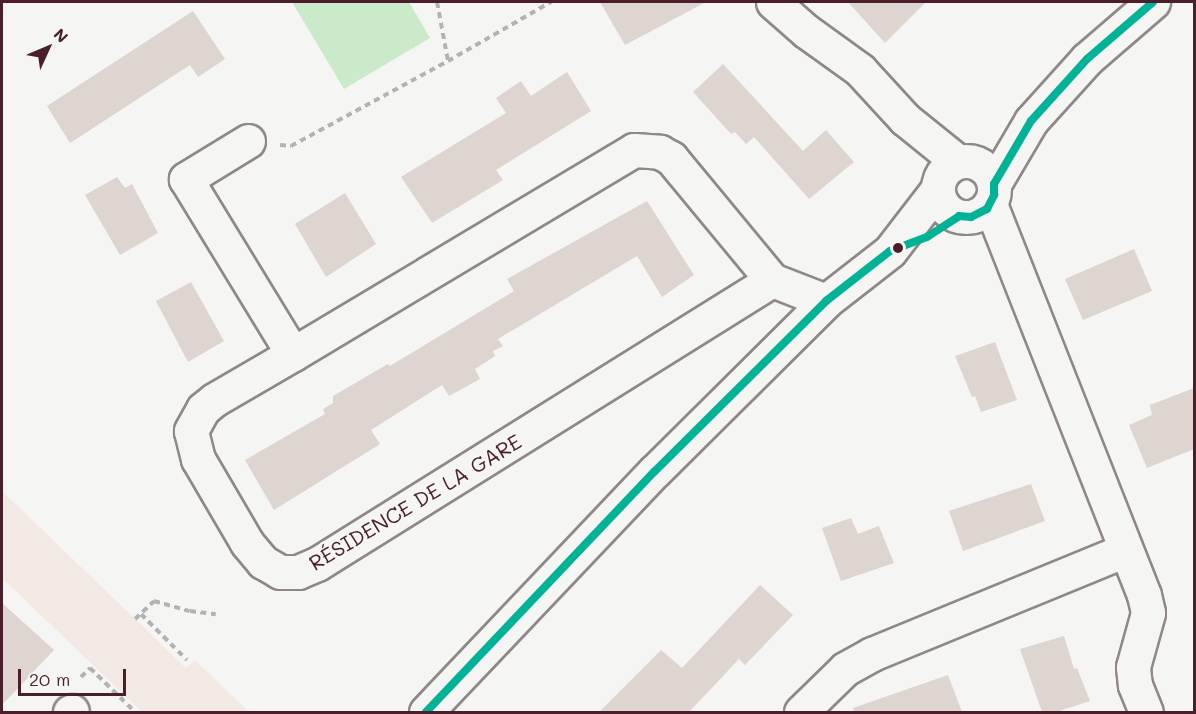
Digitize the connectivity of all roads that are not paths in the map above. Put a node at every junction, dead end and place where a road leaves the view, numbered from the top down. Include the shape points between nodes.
1 (773, 2) edge
2 (1153, 2) edge
3 (1031, 122) junction
4 (248, 141) road end
5 (951, 174) junction
6 (979, 205) junction
7 (890, 251) junction
8 (772, 280) junction
9 (826, 301) junction
10 (293, 354) junction
11 (1125, 550) junction
12 (426, 712) edge
13 (801, 712) edge
14 (1146, 712) edge

1 - 5 street via 860,70
2 - 3 street via 1087,59
3 - 5 street via 996,140
3 - 6 street
4 - 10 street via 186,179
5 - 6 street via 944,207
5 - 6 street via 986,168
5 - 7 street
6 - 7 street via 927,237
6 - 11 street via 1012,261
7 - 9 street
8 - 9 street, RÉSIDENCE DE LA GARE
8 - 10 street, RÉSIDENCE DE LA GARE via 671,158 660,152 634,150
8 - 10 street, RÉSIDENCE DE LA GARE via 317,564 298,572 280,572 263,562 247,543 198,459 191,431 203,409
9 - 12 street via 655,471
11 - 13 street via 872,654 845,669
11 - 14 street via 1148,613 1133,668

